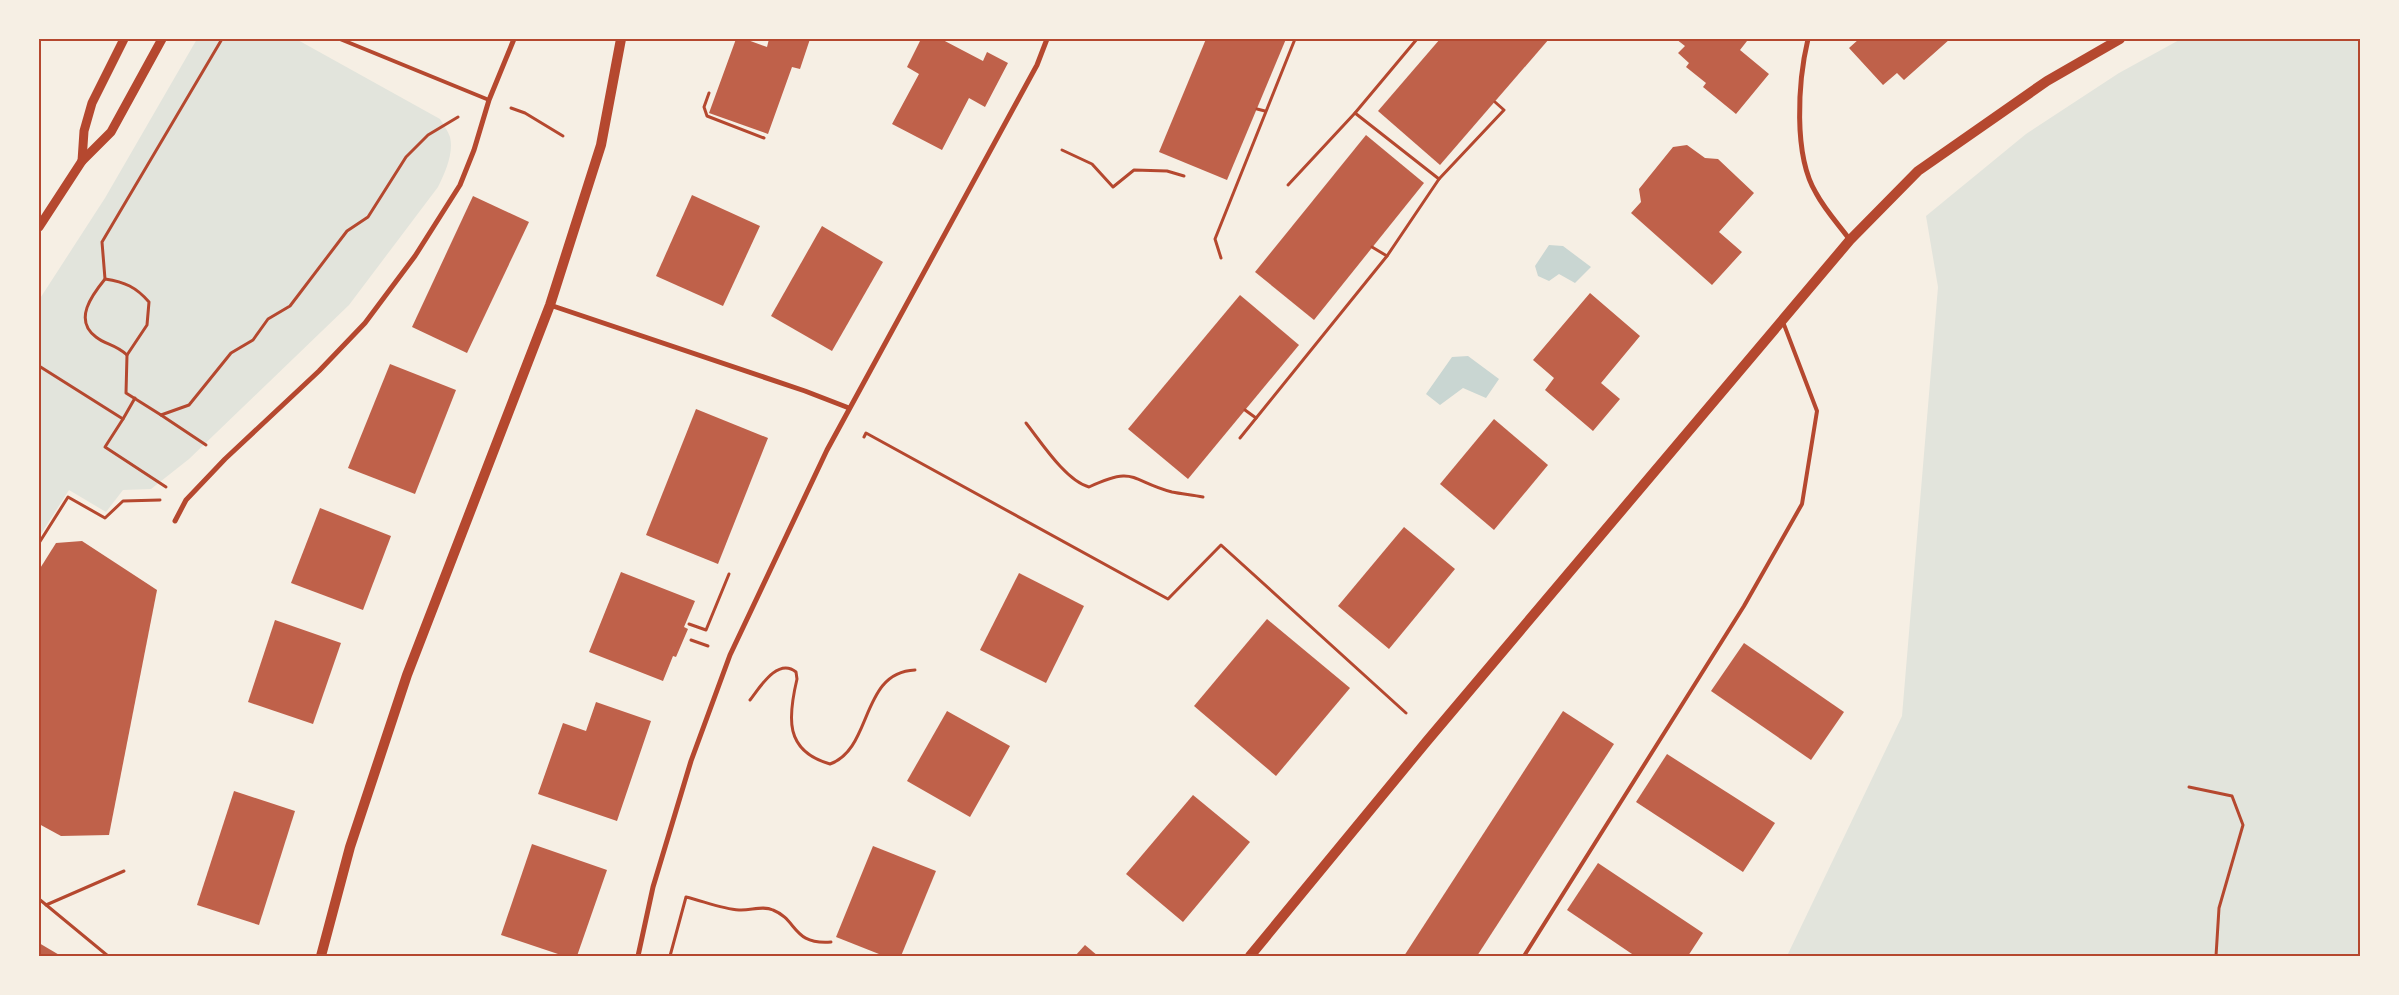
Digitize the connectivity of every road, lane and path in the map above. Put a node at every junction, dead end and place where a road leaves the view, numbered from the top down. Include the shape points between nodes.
1 (124, 39) edge
2 (162, 39) edge
3 (222, 39) edge
4 (340, 39) edge
5 (514, 39) edge
6 (621, 39) edge
7 (1047, 39) edge
8 (1295, 39) edge
9 (1417, 39) edge
10 (1808, 39) edge
11 (2120, 39) edge
12 (710, 92) dead end
13 (489, 100) junction
14 (1495, 102) dead end
15 (1257, 109) dead end
16 (1265, 111) junction
17 (526, 113) dead end
18 (1355, 113) junction
19 (563, 136) dead end
20 (764, 138) dead end
21 (1062, 150) dead end
22 (82, 161) junction
23 (1184, 176) dead end
24 (1439, 180) junction
25 (1288, 185) dead end
26 (39, 226) edge
27 (1850, 240) junction
28 (1372, 247) dead end
29 (1387, 256) junction
30 (1221, 258) dead end
31 (105, 279) junction
32 (550, 305) junction
33 (1782, 319) junction
34 (127, 355) junction
35 (39, 366) edge
36 (135, 398) junction
37 (849, 408) junction
38 (1245, 410) dead end
39 (161, 415) junction
40 (1256, 418) junction
41 (122, 419) junction
42 (1026, 423) dead end
43 (1240, 438) dead end
44 (862, 440) dead end
45 (226, 459) junction
46 (1203, 497) dead end
47 (186, 500) junction
48 (175, 521) dead end
49 (39, 543) edge
50 (729, 574) dead end
51 (689, 624) dead end
52 (915, 670) dead end
53 (750, 700) dead end
54 (1406, 713) dead end
55 (2189, 787) dead end
56 (124, 871) dead end
57 (39, 899) edge
58 (46, 905) junction
59 (831, 942) dead end
60 (108, 956) edge
61 (321, 956) edge
62 (638, 956) edge
63 (670, 956) edge
64 (1250, 956) edge
65 (1524, 956) edge
66 (2216, 956) edge

1 - 22 street via 92,103 84,131
2 - 22 street via 111,132
3 - 31 path via 102,242
4 - 13 lane
5 - 13 street
6 - 32 main road via 601,145
7 - 37 street via 1037,64
8 - 16 path
9 - 18 path
10 - 27 street via 1803,62 1800,148 1815,192
11 - 27 main road via 2047,81 1918,171
12 - 20 path via 704,107 707,116
13 - 39 path via 428,135 406,157 368,217 347,231 290,306 268,318 253,340 231,353 189,405
13 - 45 street via 460,185 415,256 365,323 320,371
14 - 24 path via 1504,110
15 - 16 path
16 - 30 path via 1215,239
17 - 19 path
18 - 24 path
18 - 25 path
21 - 23 path via 1092,164 1114,187 1134,170 1167,171
22 - 26 street
24 - 29 path
27 - 33 main road
28 - 29 path
29 - 40 path
31 - 34 path via 92,294 85,311 88,329
31 - 34 path via 124,282 139,290 149,302 147,325
32 - 37 street
32 - 61 main road via 407,675 350,848
33 - 64 main road
33 - 65 lane via 1817,411 1802,504 1744,606
34 - 36 path via 126,392
35 - 41 path
36 - 39 path
36 - 41 path
37 - 62 street via 716,687 653,886
38 - 40 path
39 - 45 path
40 - 43 path
41 - 47 path via 105,447
42 - 46 path via 1054,459 1081,485 1090,487 1124,475 1170,492
44 - 54 path via 866,433 1168,599 1221,545
45 - 47 street
47 - 48 street
47 - 49 path via 123,501 105,518 68,497
50 - 51 path via 706,630
52 - 53 path via 891,676 874,698 847,755 830,764 810,756 794,734 790,722 797,679 796,672 790,667 784,666 776,671
55 - 66 path via 2232,796 2243,825 2219,908
56 - 58 path
57 - 58 path
58 - 60 path
59 - 63 path via 818,943 803,937 771,908 738,910 686,897

